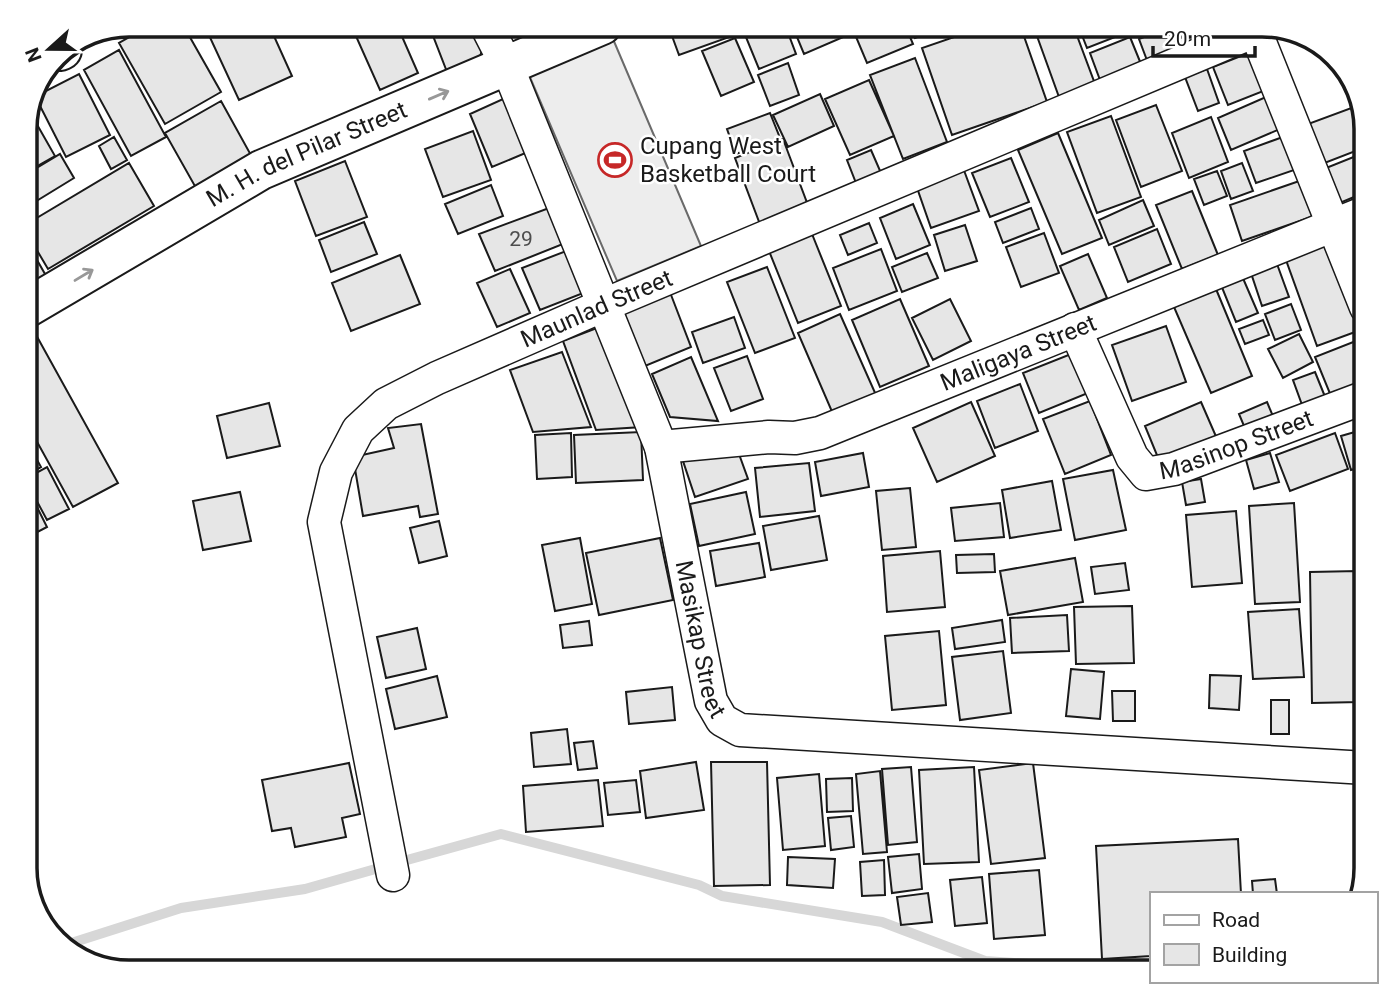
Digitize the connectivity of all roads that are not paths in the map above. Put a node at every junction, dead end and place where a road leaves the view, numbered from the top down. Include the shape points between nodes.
1 (493, 37) edge
2 (572, 37) edge
3 (1234, 37) edge
4 (1262, 37) edge
5 (508, 65) junction
6 (1354, 217) edge
7 (1334, 225) junction
8 (1354, 275) edge
9 (37, 302) edge
10 (604, 305) junction
11 (1074, 329) junction
12 (1354, 402) edge
13 (660, 447) junction
14 (1354, 767) edge
15 (393, 875) dead end

1 - 5 street, Masikap Street
2 - 5 street, M. H. del Pilar Street
3 - 10 street, Maunlad Street
4 - 7 street
9 -> 5 street, M. H. del Pilar Street via 261,170
5 - 10 street, Masikap Street
6 - 7 street, Maligaya Street
7 - 8 street
7 - 11 street, Maligaya Street
10 - 13 street, Masikap Street
10 - 15 street, Maunlad Street via 386,404 358,430 336,472 324,522
11 - 12 street, Masinop Street via 1132,457 1146,474 1174,469
11 - 13 street, Maligaya Street via 820,433
13 - 14 street, Masikap Street via 711,701 722,720 740,730

